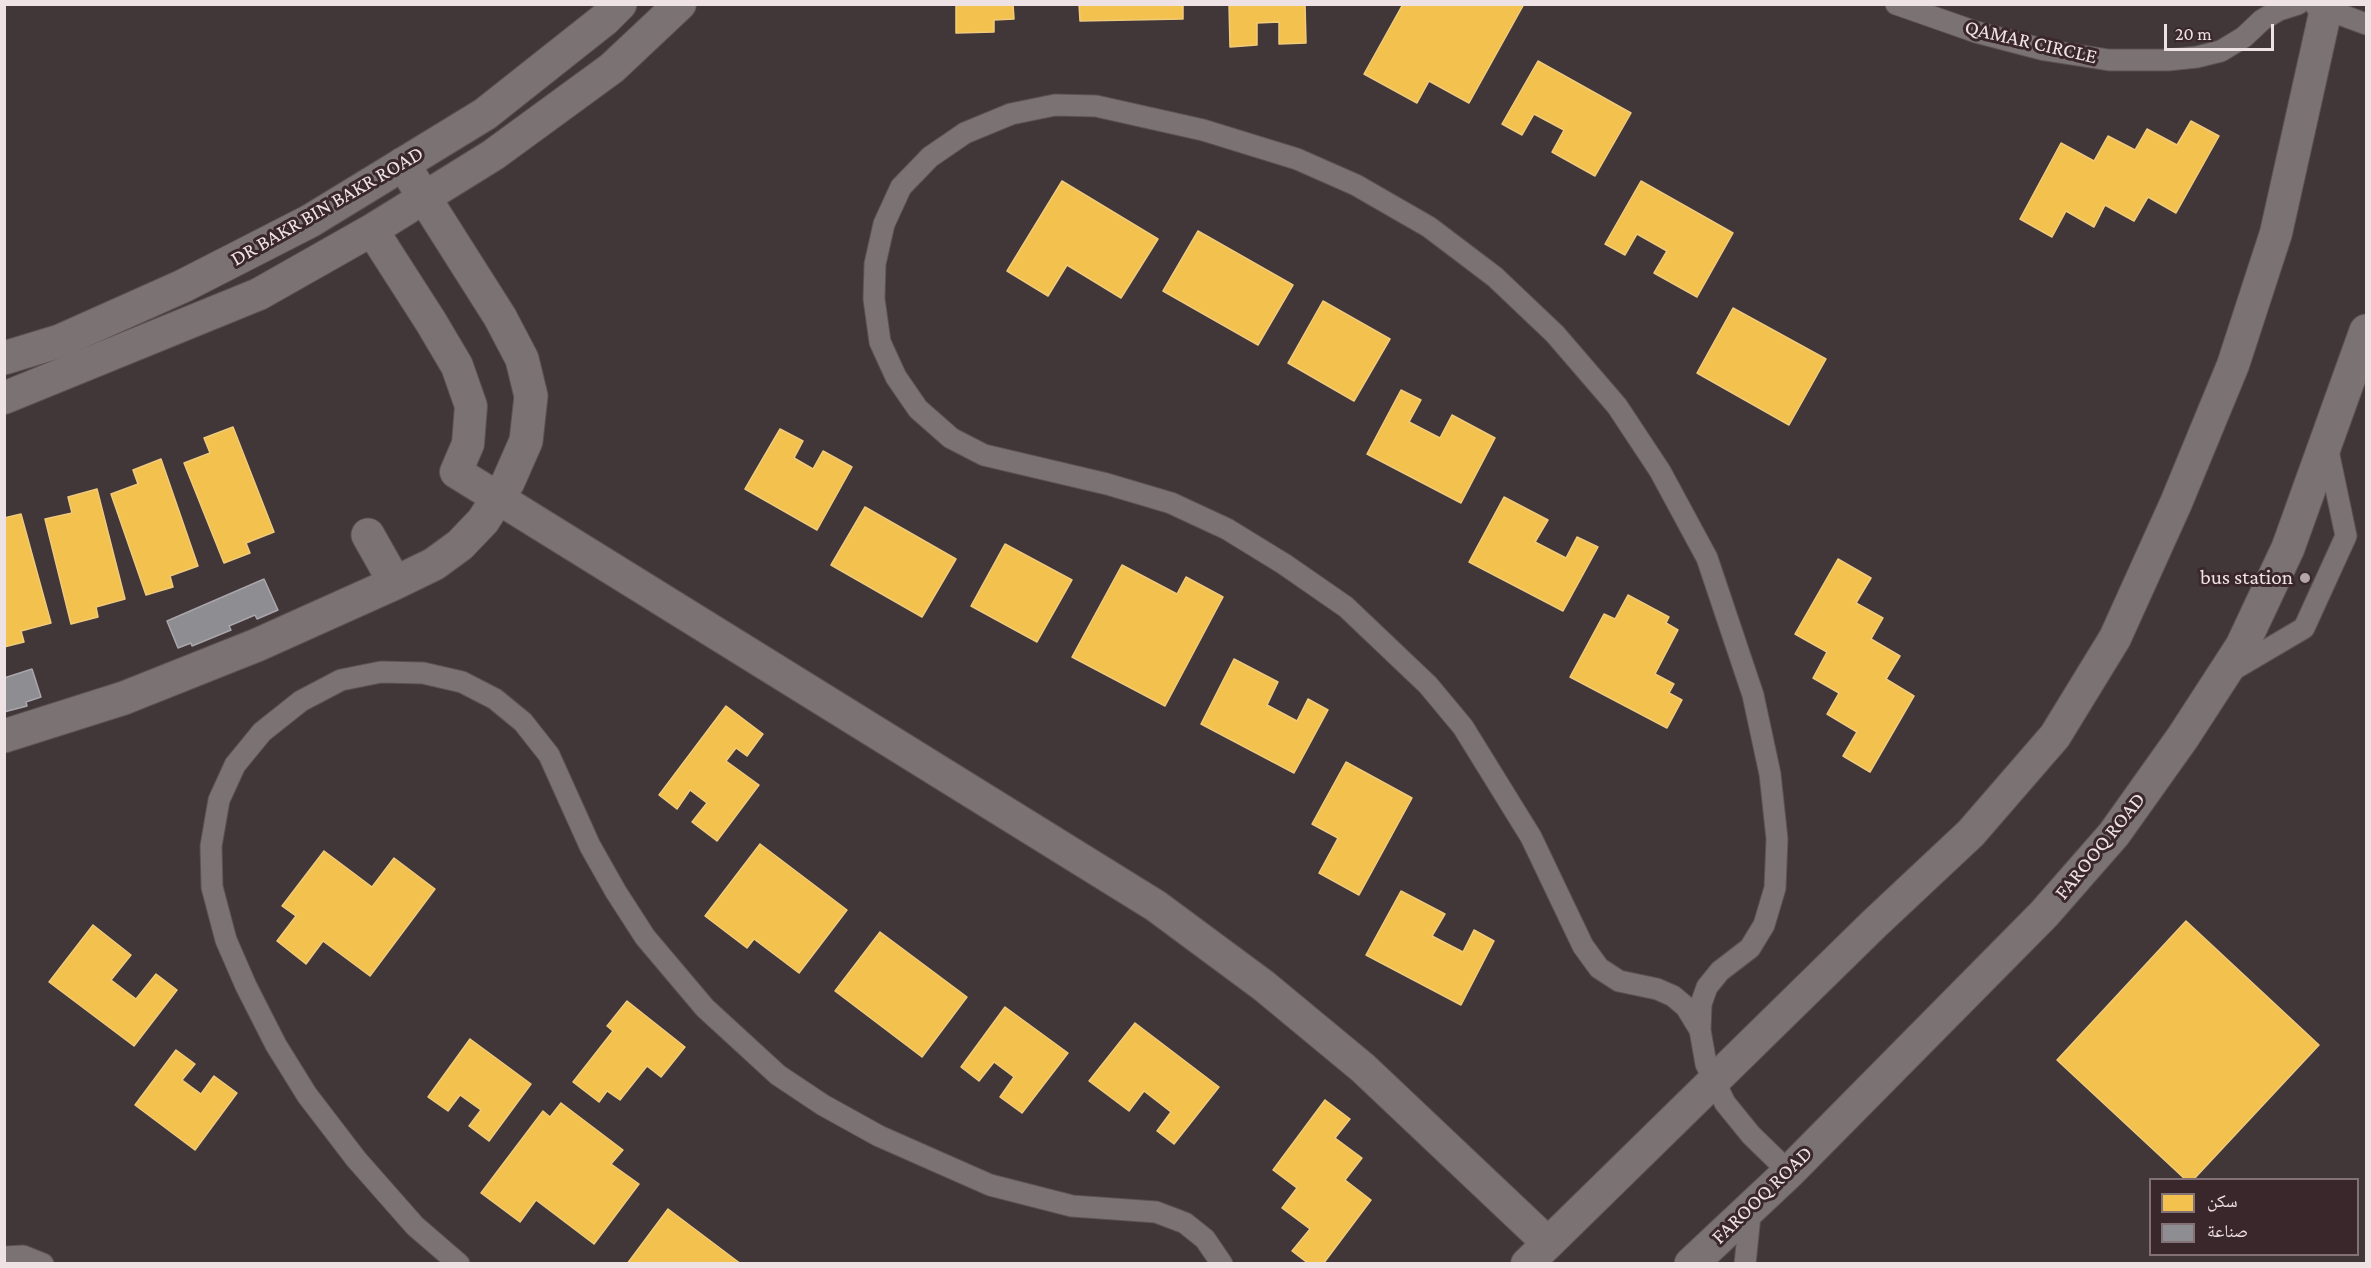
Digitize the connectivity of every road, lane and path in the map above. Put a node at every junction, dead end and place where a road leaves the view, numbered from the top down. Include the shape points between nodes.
1 (620, 4) edge
2 (680, 4) edge
3 (1896, 4) edge
4 (2312, 5) edge
5 (2367, 24) edge
6 (403, 164) junction
7 (425, 198) junction
8 (372, 230) junction
9 (2367, 332) edge
10 (4, 358) edge
11 (4, 398) edge
12 (2327, 446) junction
13 (498, 498) junction
14 (368, 535) dead end
15 (395, 583) junction
16 (2223, 676) junction
17 (4, 736) edge
18 (1700, 1030) junction
19 (1714, 1080) junction
20 (1789, 1172) junction
21 (1751, 1206) junction
22 (1537, 1253) edge
23 (4, 1257) edge
24 (43, 1263) edge
25 (459, 1263) edge
26 (1222, 1263) edge
27 (1691, 1263) edge
28 (1745, 1263) edge

1 - 6 street, DR BAKR BIN BAKR ROAD via 485,114
2 - 7 street via 612,68 494,155
3 - 4 lane, QAMAR CIRCLE via 1976,32 2045,50 2109,60 2168,60 2221,51 2279,10
4 - 5 lane
4 - 19 street via 2276,233 2233,365 2115,638 2055,736 1971,833
6 - 7 street
6 - 10 street, DR BAKR BIN BAKR ROAD via 310,221 183,286 60,341
7 - 8 street
7 - 13 street via 522,359 531,396 526,441
8 - 11 street via 259,294
8 - 13 street via 457,366 471,405 468,444 456,472
9 - 12 street, FAROOQ ROAD
12 - 16 street, FAROOQ ROAD via 2288,548 2242,646
12 - 16 lane via 2346,536 2304,628
13 - 15 street via 460,545 434,564
13 - 22 street via 1156,906 1264,986 1362,1068
14 - 15 street
15 - 17 street via 257,645 124,698
16 - 20 street, FAROOQ ROAD via 2106,843 2044,914
18 - 18 lane via 1686,1007 1673,996 1619,981 1599,968 1583,946 1531,837 1463,727 1428,686 1346,607 1227,529 1171,503 984,455 951,438 918,409 896,378 880,342 875,276 884,224 901,187 930,157 965,133 1011,114 1055,105 1096,106 1203,130 1307,164 1356,185 1430,226 1495,277 1555,334 1617,406 1660,471 1707,558 1753,695 1770,774 1777,839 1774,888 1764,925 1750,948 1720,971 1707,987 1701,1005
18 - 19 lane via 1706,1064
19 - 20 lane via 1725,1103 1751,1135
19 - 22 street
20 - 21 street, FAROOQ ROAD
21 - 27 street, FAROOQ ROAD
21 - 28 lane
23 - 24 lane via 23,1256
25 - 26 lane via 415,1226 307,1095 246,986 226,940 212,887 211,846 219,800 235,765 262,732 301,701 341,681 381,672 423,673 462,682 495,699 523,722 549,755 590,846 645,937 705,1008 778,1075 879,1136 990,1185 1072,1206 1156,1212 1185,1223 1205,1239

